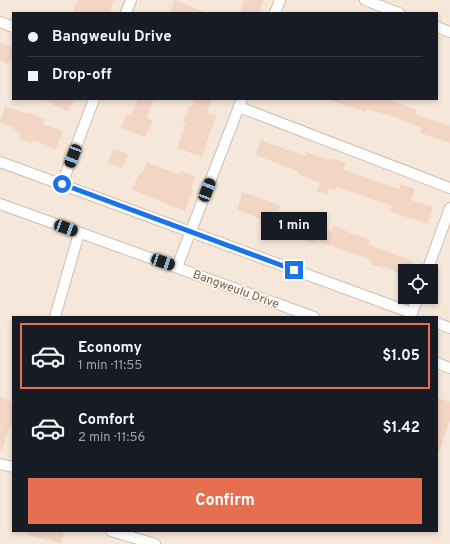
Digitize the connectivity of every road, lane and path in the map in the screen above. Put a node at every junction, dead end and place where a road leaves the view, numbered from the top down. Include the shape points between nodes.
1 (131, 0) edge
2 (280, 0) edge
3 (365, 0) edge
4 (126, 12) edge
5 (275, 12) edge
6 (396, 12) edge
7 (0, 22) edge
8 (12, 26) edge
9 (438, 27) edge
10 (450, 32) edge
11 (94, 100) edge
12 (240, 103) edge
13 (0, 162) edge
14 (62, 184) junction
15 (450, 188) edge
16 (0, 204) edge
17 (450, 208) edge
18 (191, 232) junction
19 (79, 233) junction
20 (430, 264) edge
21 (177, 267) junction
22 (417, 304) edge
23 (54, 316) edge
24 (311, 316) edge
25 (415, 316) edge
26 (438, 323) edge
27 (450, 328) edge
28 (438, 363) edge
29 (450, 368) edge
30 (0, 464) edge
31 (12, 467) edge
32 (114, 532) edge
33 (155, 544) edge

1 - 4 street
2 - 5 street
3 - 6 street
7 - 8 street
9 - 10 street
11 - 14 street
12 - 15 street
12 - 18 street
13 - 14 street
14 - 18 street
16 - 19 street, Bangweulu Drive
17 - 20 street
18 - 21 street
18 - 25 street
19 - 21 street, Bangweulu Drive
19 - 23 street
21 - 24 street, Bangweulu Drive
22 - 25 street
26 - 27 street
28 - 29 street
30 - 31 street
32 - 33 street

